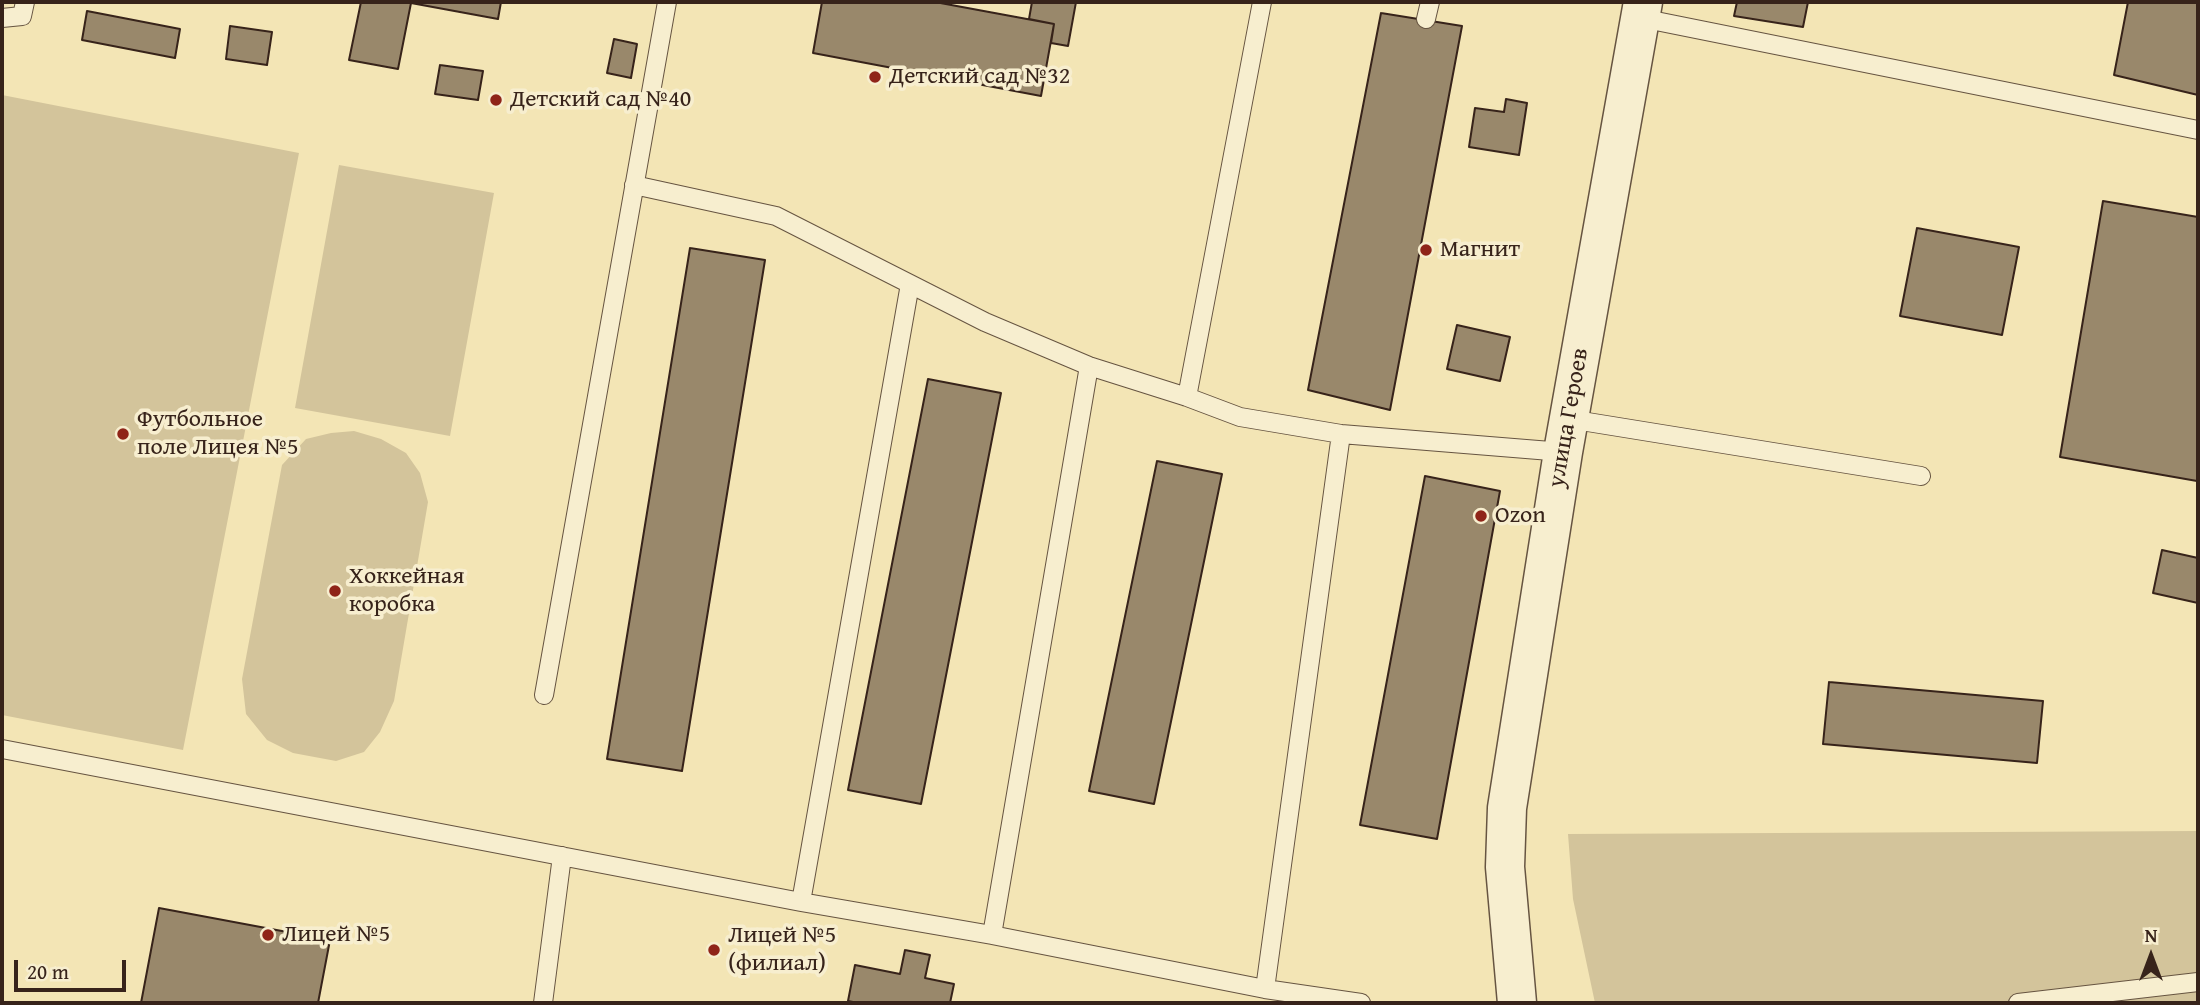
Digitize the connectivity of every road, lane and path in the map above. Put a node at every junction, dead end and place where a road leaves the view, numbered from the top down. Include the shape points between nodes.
1 (24, 2) edge
2 (667, 2) edge
3 (1262, 2) edge
4 (1642, 10) edge
5 (2, 18) edge
6 (2198, 130) edge
7 (634, 185) junction
8 (910, 284) junction
9 (1089, 366) junction
10 (1187, 397) junction
11 (1341, 434) junction
12 (1566, 436) junction
13 (1921, 477) dead end
14 (544, 695) dead end
15 (2, 749) edge
16 (562, 856) junction
17 (801, 902) junction
18 (992, 936) junction
19 (2198, 982) edge
20 (1265, 989) junction
21 (543, 1003) edge
22 (1361, 1003) edge
23 (1517, 1003) edge
24 (2018, 1003) edge

1 - 5 lane via 22,16
2 - 7 lane
3 - 10 lane
4 - 6 lane
4 - 12 street, улица Героев
7 - 8 lane via 776,216
7 - 14 lane
8 - 9 lane
8 - 17 lane
9 - 10 lane
9 - 18 lane
10 - 11 lane via 1240,417
11 - 12 lane
11 - 20 lane
12 - 13 lane
12 - 23 street, улица Героев via 1507,808 1505,867
15 - 16 lane
16 - 17 lane
16 - 21 lane
17 - 18 lane
18 - 20 lane
19 - 24 lane
20 - 22 lane

